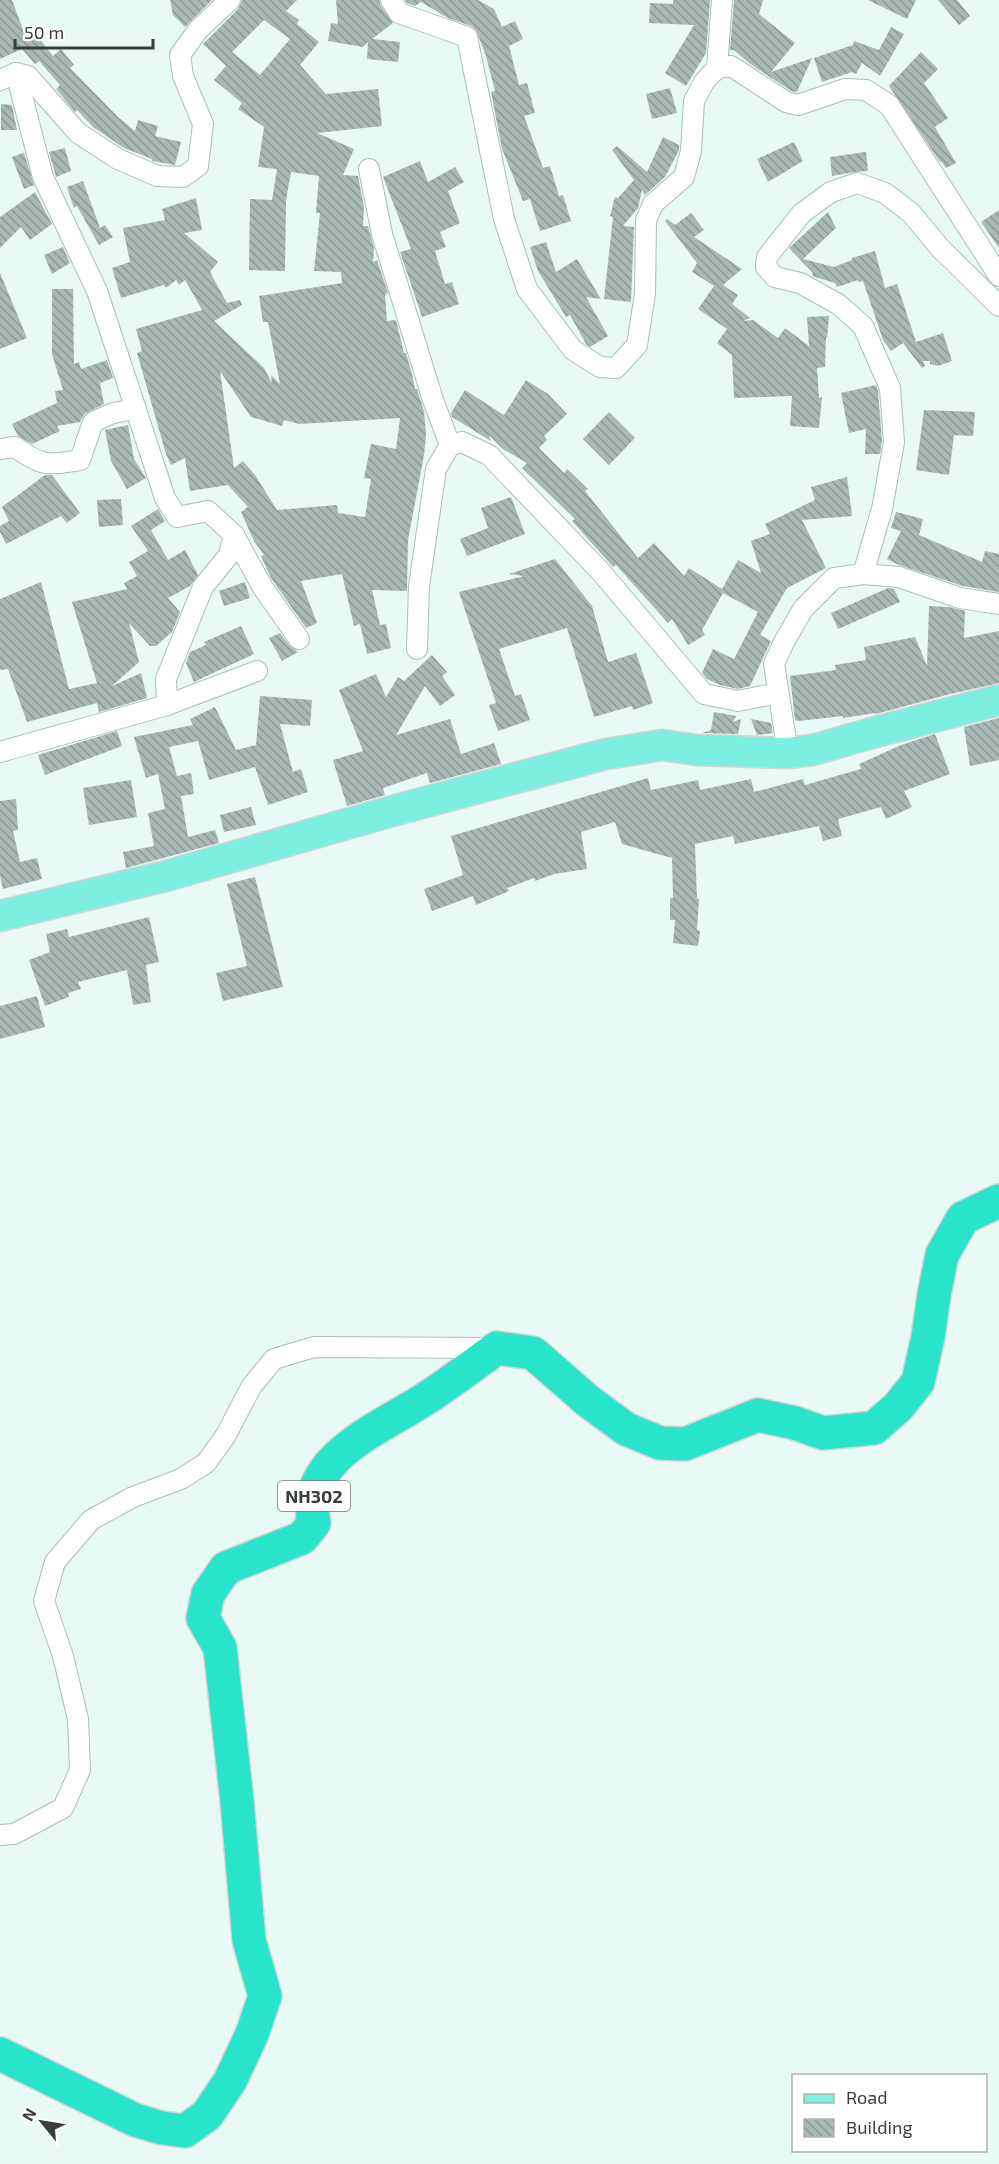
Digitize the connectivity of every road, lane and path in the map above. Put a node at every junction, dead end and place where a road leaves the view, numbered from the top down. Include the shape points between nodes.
1 (230, 0) edge
2 (391, 0) edge
3 (722, 0) edge
4 (717, 68) junction
5 (8, 77) edge
6 (369, 169) dead end
7 (999, 276) edge
8 (999, 306) edge
9 (136, 409) junction
10 (450, 445) junction
11 (0, 448) edge
12 (234, 535) junction
13 (863, 574) junction
14 (999, 604) edge
15 (299, 639) dead end
16 (417, 649) dead end
17 (257, 671) dead end
18 (778, 693) junction
19 (999, 700) edge
20 (167, 705) junction
21 (0, 752) edge
22 (788, 753) junction
23 (0, 916) edge
24 (999, 1201) edge
25 (497, 1348) junction
26 (0, 1835) edge
27 (0, 2054) edge

1 - 5 street via 198,30 180,55 183,76 203,124 198,166 183,177 157,176 118,159 78,134 28,76
2 - 4 street via 399,13 467,37 504,219 526,289 573,350 600,367 616,368 637,345 645,294 646,220 653,204 684,177 694,101
3 - 4 street
4 - 7 street via 731,66 786,102 798,105 845,89 866,90 889,105
5 - 9 street via 43,177 97,291
6 - 10 street via 385,243
8 - 13 street via 911,213 885,193 857,183 831,192 802,213 767,257 766,267 775,277 800,283 838,304 863,326 890,388 894,442 882,509
9 - 11 street via 93,422 80,460 35,462 15,447
9 - 12 street via 165,498 177,517 208,511
10 - 16 street via 436,470 419,586
10 - 18 street via 462,442 489,455 601,572 704,694 738,701
12 - 15 street via 263,588
12 - 20 street via 229,555 203,587 166,679
13 - 14 street via 899,577 960,598
13 - 18 street via 834,578 803,609 774,664
17 - 20 street
18 - 22 street
19 - 22 main road via 813,750
20 - 21 street
22 - 23 main road via 662,745 606,753 166,876
24 - 25 highway via 963,1218 942,1255 918,1382 874,1428 823,1433 758,1415 685,1444 660,1443 626,1429 533,1353
25 - 26 street via 314,1347 274,1359 251,1387 206,1463 181,1479 133,1497 91,1520 55,1562 44,1601 63,1656 78,1719 80,1770 63,1808 14,1834
25 - 27 highway, NH302 via 424,1400 347,1447 317,1481 311,1512 314,1523 302,1538 226,1568 208,1594 203,1618 220,1648 249,1940 265,1996 230,2081 207,2115 185,2131 162,2128 135,2120

